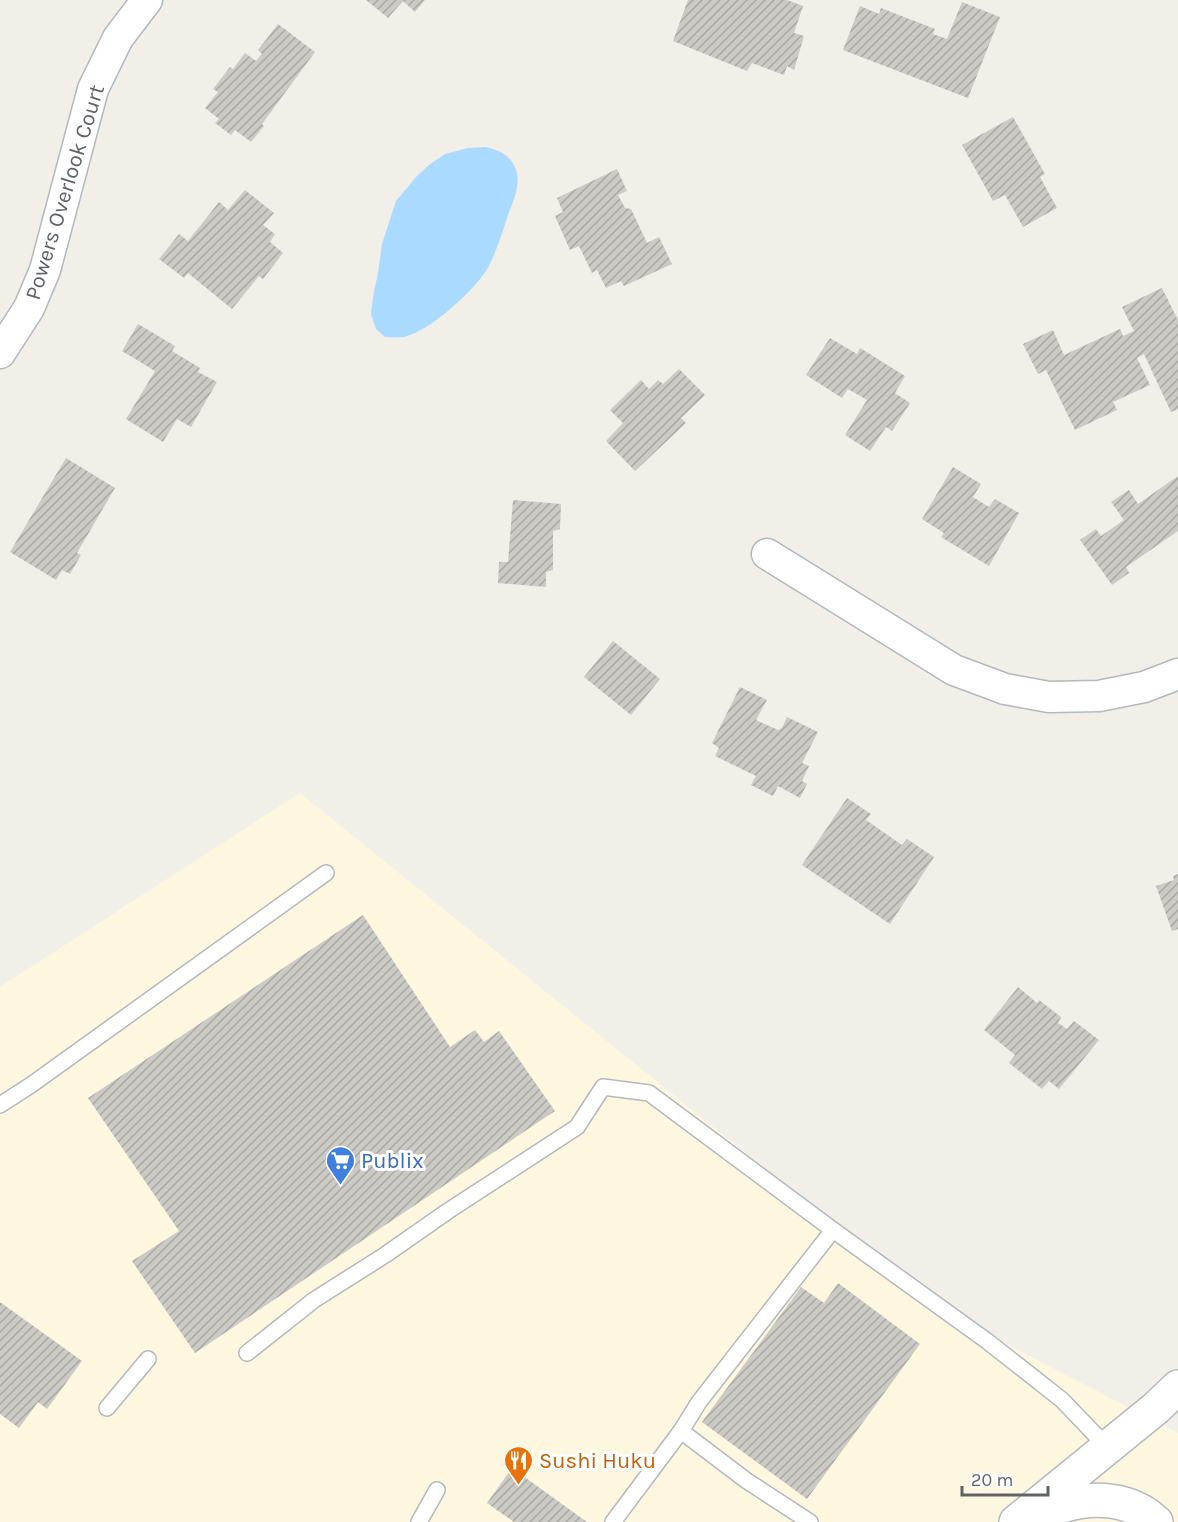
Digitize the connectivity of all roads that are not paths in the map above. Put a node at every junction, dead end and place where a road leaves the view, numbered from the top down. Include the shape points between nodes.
1 (147, 0) edge
2 (0, 353) edge
3 (767, 554) dead end
4 (1178, 674) edge
5 (326, 873) dead end
6 (0, 1105) edge
7 (833, 1230) junction
8 (247, 1353) dead end
9 (148, 1359) dead end
10 (1178, 1387) edge
11 (107, 1408) dead end
12 (681, 1431) junction
13 (1108, 1448) junction
14 (438, 1490) dead end
15 (418, 1522) edge
16 (613, 1522) edge
17 (810, 1522) edge
18 (1018, 1522) edge
19 (1156, 1522) edge

1 - 2 street, Powers Overlook Court via 118,38 93,88 45,270 29,308
3 - 4 street via 954,670 1005,689 1049,697 1099,696 1144,687
5 - 6 lane
7 - 8 lane via 649,1093 603,1087 577,1127 314,1300
7 - 12 lane via 699,1402
7 - 13 lane via 1062,1400
9 - 11 lane
10 - 13 main road
12 - 16 lane
12 - 17 lane
13 - 18 main road
14 - 15 lane
18 - 19 main road via 1061,1506 1104,1500 1137,1508

